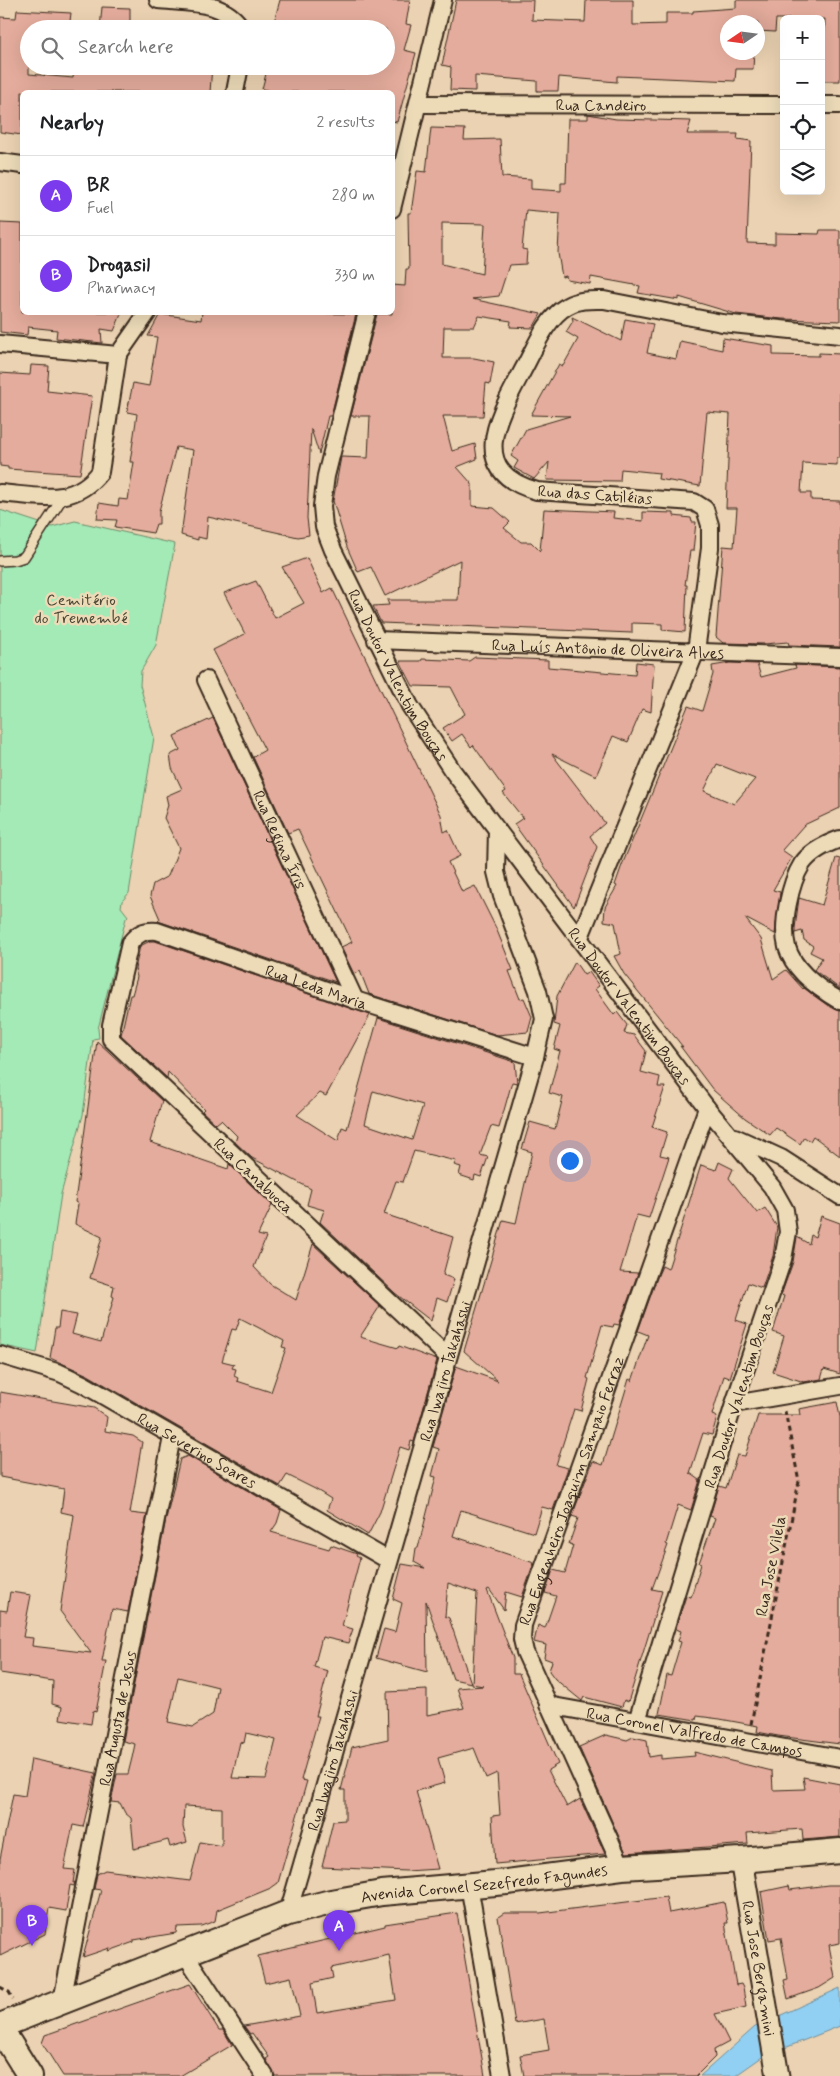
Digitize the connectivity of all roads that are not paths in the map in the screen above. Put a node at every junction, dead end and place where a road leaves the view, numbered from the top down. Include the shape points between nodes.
1 (158, 0) edge
2 (443, 0) edge
3 (235, 20) edge
4 (238, 75) edge
5 (235, 90) edge
6 (419, 104) junction
7 (780, 105) edge
8 (825, 105) edge
9 (840, 105) edge
10 (0, 162) edge
11 (20, 165) edge
12 (395, 197) edge
13 (146, 315) edge
14 (366, 315) edge
15 (840, 334) edge
16 (0, 344) edge
17 (118, 355) junction
18 (0, 492) edge
19 (63, 497) junction
20 (0, 560) edge
21 (376, 640) junction
22 (696, 651) junction
23 (840, 657) edge
24 (206, 680) dead end
25 (497, 830) junction
26 (840, 839) edge
27 (580, 937) junction
28 (123, 973) joint
29 (355, 1000) junction
30 (840, 1001) edge
31 (535, 1058) junction
32 (707, 1108) junction
33 (731, 1136) junction
34 (840, 1196) edge
35 (0, 1355) edge
36 (447, 1356) junction
37 (840, 1386) edge
38 (734, 1404) junction
39 (172, 1437) junction
40 (388, 1560) junction
41 (548, 1705) junction
42 (637, 1721) junction
43 (840, 1758) edge
44 (840, 1851) edge
45 (741, 1860) junction
46 (622, 1867) junction
47 (469, 1885) junction
48 (288, 1913) junction
49 (185, 1954) junction
50 (62, 2001) junction
51 (0, 2027) edge
52 (30, 2076) edge
53 (265, 2076) edge
54 (502, 2076) edge
55 (778, 2076) edge

1 - 3 street via 220,8
2 - 6 street
4 - 5 street
6 - 7 street, Rua Candeiro
6 - 12 street
8 - 9 street
10 - 11 street
13 - 17 street
14 - 21 street, Rua Doutor Valentim Bouças via 326,476 322,506 324,527 333,550
15 - 22 street, Rua das Catiléias via 767,329 604,300 581,300 566,306 537,343 494,428 493,447 497,462 507,477 520,487 537,491 675,499 694,502 705,509 710,525 710,548
16 - 17 street
17 - 19 street via 100,472 90,485 76,494
18 - 19 street
19 - 20 lane via 24,557
21 - 22 street, Rua Luís Antônio de Oliveira Alves
21 - 25 street, Rua Doutor Valentim Bouças via 410,706
22 - 23 street, Rua Luís Antônio de Oliveira Alves
22 - 27 street, Rua das Catiléias
24 - 29 street, Rua Regina Íris
25 - 27 street, Rua Doutor Valentim Bouças
25 - 31 street, Rua Iwajiro Takahashi via 495,850 500,888 538,991 544,1019
26 - 30 street via 822,845 802,864 790,895 786,924 787,947 803,974
27 - 32 street, Rua Doutor Valentim Bouças
28 - 29 street, Rua Leda Maria via 130,943 137,934 146,930 157,931
28 - 36 street, Rua Canabuoca via 111,1026 112,1039
29 - 31 street, Rua Leda Maria
31 - 36 street, Rua Iwajiro Takahashi
32 - 33 street, Rua Doutor Valentim Bouças
32 - 41 street, Rua Engenheiro Joaquim Sampaio Ferraz via 523,1625 525,1652
33 - 34 street via 781,1158
33 - 38 street, Rua Doutor Valentim Bouças via 772,1187 785,1210 788,1232 783,1259
35 - 39 street, Rua Severino Soares via 60,1373
36 - 40 street, Rua Iwajiro Takahashi
37 - 38 street
38 - 42 street, Rua Doutor Valentim Bouças
39 - 40 street, Rua Severino Soares
39 - 50 street, Rua Augusta de Jesus
40 - 48 street, Rua Iwajiro Takahashi
41 - 42 street, Rua Coronel Valfredo de Campos
41 - 46 street, Rua Engenheiro Joaquim Sampaio Ferraz
42 - 43 street, Rua Coronel Valfredo de Campos
44 - 45 main road, Avenida Coronel Sezefredo Fagundes
45 - 46 main road, Avenida Coronel Sezefredo Fagundes
45 - 55 street, Rua Jose Bergamini
46 - 47 main road, Avenida Coronel Sezefredo Fagundes
47 - 48 main road, Avenida Coronel Sezefredo Fagundes via 382,1892
47 - 54 street
48 - 49 main road, Avenida Coronel Sezefredo Fagundes
49 - 50 main road, Avenida Coronel Sezefredo Fagundes
49 - 53 street
50 - 51 main road, Avenida Coronel Sezefredo Fagundes
51 - 52 main road

